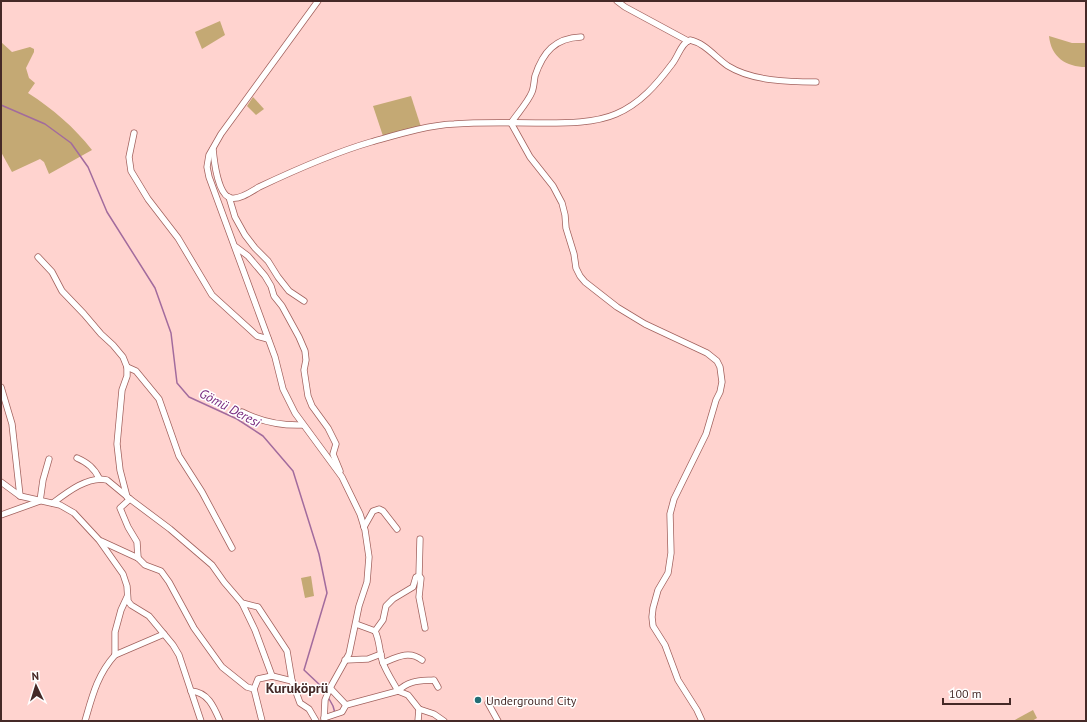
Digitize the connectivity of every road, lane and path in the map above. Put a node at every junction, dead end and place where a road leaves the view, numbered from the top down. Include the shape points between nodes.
1 (318, 1) edge
2 (617, 1) edge
3 (581, 37) dead end
4 (688, 41) junction
5 (816, 82) dead end
6 (511, 123) junction
7 (134, 132) dead end
8 (213, 149) junction
9 (229, 197) junction
10 (236, 247) junction
11 (38, 257) dead end
12 (304, 301) dead end
13 (268, 339) junction
14 (127, 367) junction
15 (1, 387) edge
16 (242, 412) dead end
17 (303, 425) junction
18 (78, 458) dead end
19 (49, 459) dead end
20 (342, 477) junction
21 (99, 478) junction
22 (1, 482) edge
23 (20, 496) junction
24 (128, 498) junction
25 (40, 501) junction
26 (53, 503) junction
27 (1, 515) edge
28 (364, 527) junction
29 (397, 529) dead end
30 (420, 539) dead end
31 (99, 540) junction
32 (232, 548) dead end
33 (138, 558) junction
34 (418, 576) junction
35 (127, 596) junction
36 (242, 603) junction
37 (356, 624) junction
38 (425, 628) dead end
39 (375, 631) junction
40 (164, 634) junction
41 (381, 654) junction
42 (115, 655) junction
43 (346, 660) junction
44 (422, 660) dead end
45 (383, 663) junction
46 (272, 676) junction
47 (292, 681) junction
48 (438, 687) dead end
49 (330, 688) junction
50 (254, 689) junction
51 (191, 691) junction
52 (398, 692) junction
53 (488, 703) dead end
54 (346, 705) junction
55 (419, 709) junction
56 (324, 719) edge
57 (84, 721) edge
58 (201, 721) edge
59 (220, 721) edge
60 (262, 721) edge
61 (316, 721) edge
62 (418, 721) edge
63 (444, 721) edge
64 (498, 721) edge
65 (702, 721) edge

1 - 8 street via 256,84
2 - 4 street
3 - 6 street via 559,41 550,48 535,76 532,92
4 - 5 street via 692,40 701,45 728,66 746,75 790,82
4 - 6 street via 659,80 632,106 620,112 563,123
6 - 9 street via 452,124 386,138 318,161 244,195
6 - 65 street via 530,157 553,186 562,203 576,268 585,282 617,307 645,324 713,356 720,367 720,392 706,434 674,499 670,514 671,553 668,573 658,590 652,617 653,626 665,645 678,680
7 - 13 street via 130,157 131,171 148,199 178,238 212,295 257,336
8 - 9 street via 217,176
8 - 10 street via 207,167 209,177
9 - 12 street via 235,217 245,235 268,261 289,291
10 - 13 street
10 - 20 street via 248,256 265,276 274,296 299,336 305,351 304,370 308,396 336,444 333,454
11 - 14 street via 52,272 62,291 113,345
13 - 17 street via 283,389
14 - 24 street via 117,444 120,470
14 - 32 street via 136,371 159,399 179,456
15 - 23 street via 12,424
16 - 17 street via 257,420 288,426
17 - 20 street
18 - 21 street via 87,462
19 - 25 street
20 - 28 street
21 - 24 street via 107,480
21 - 26 street via 66,493
22 - 23 street
23 - 25 street
24 - 33 street via 120,508 137,542
24 - 36 street via 212,565
25 - 26 street
25 - 27 street
26 - 31 street via 74,513
28 - 29 street via 373,511 379,509
28 - 37 street via 369,557 367,582
30 - 34 street
31 - 33 street
31 - 35 street via 123,574
33 - 50 street via 145,565 161,571 194,628 222,667 247,687
34 - 38 street via 421,578 419,597
34 - 39 street via 413,587 386,606 383,620
35 - 40 street via 131,605 149,616
35 - 42 street via 115,632
36 - 46 street
36 - 47 street via 258,607 287,651
37 - 39 street
37 - 43 street
39 - 41 street
40 - 42 street
40 - 51 street via 179,655
41 - 43 street via 368,659
41 - 45 street
42 - 57 street via 98,678
43 - 49 street
44 - 45 street via 416,655 401,656
45 - 52 street
46 - 47 street
46 - 50 street via 258,679
47 - 61 street via 300,703 309,709
48 - 52 street via 434,680 413,682 404,685
49 - 54 street
49 - 56 street via 325,700
50 - 60 street
51 - 58 street
51 - 59 street via 206,696
52 - 54 street
52 - 55 street via 408,695
53 - 64 street
54 - 56 street via 342,712
55 - 62 street
55 - 63 street

